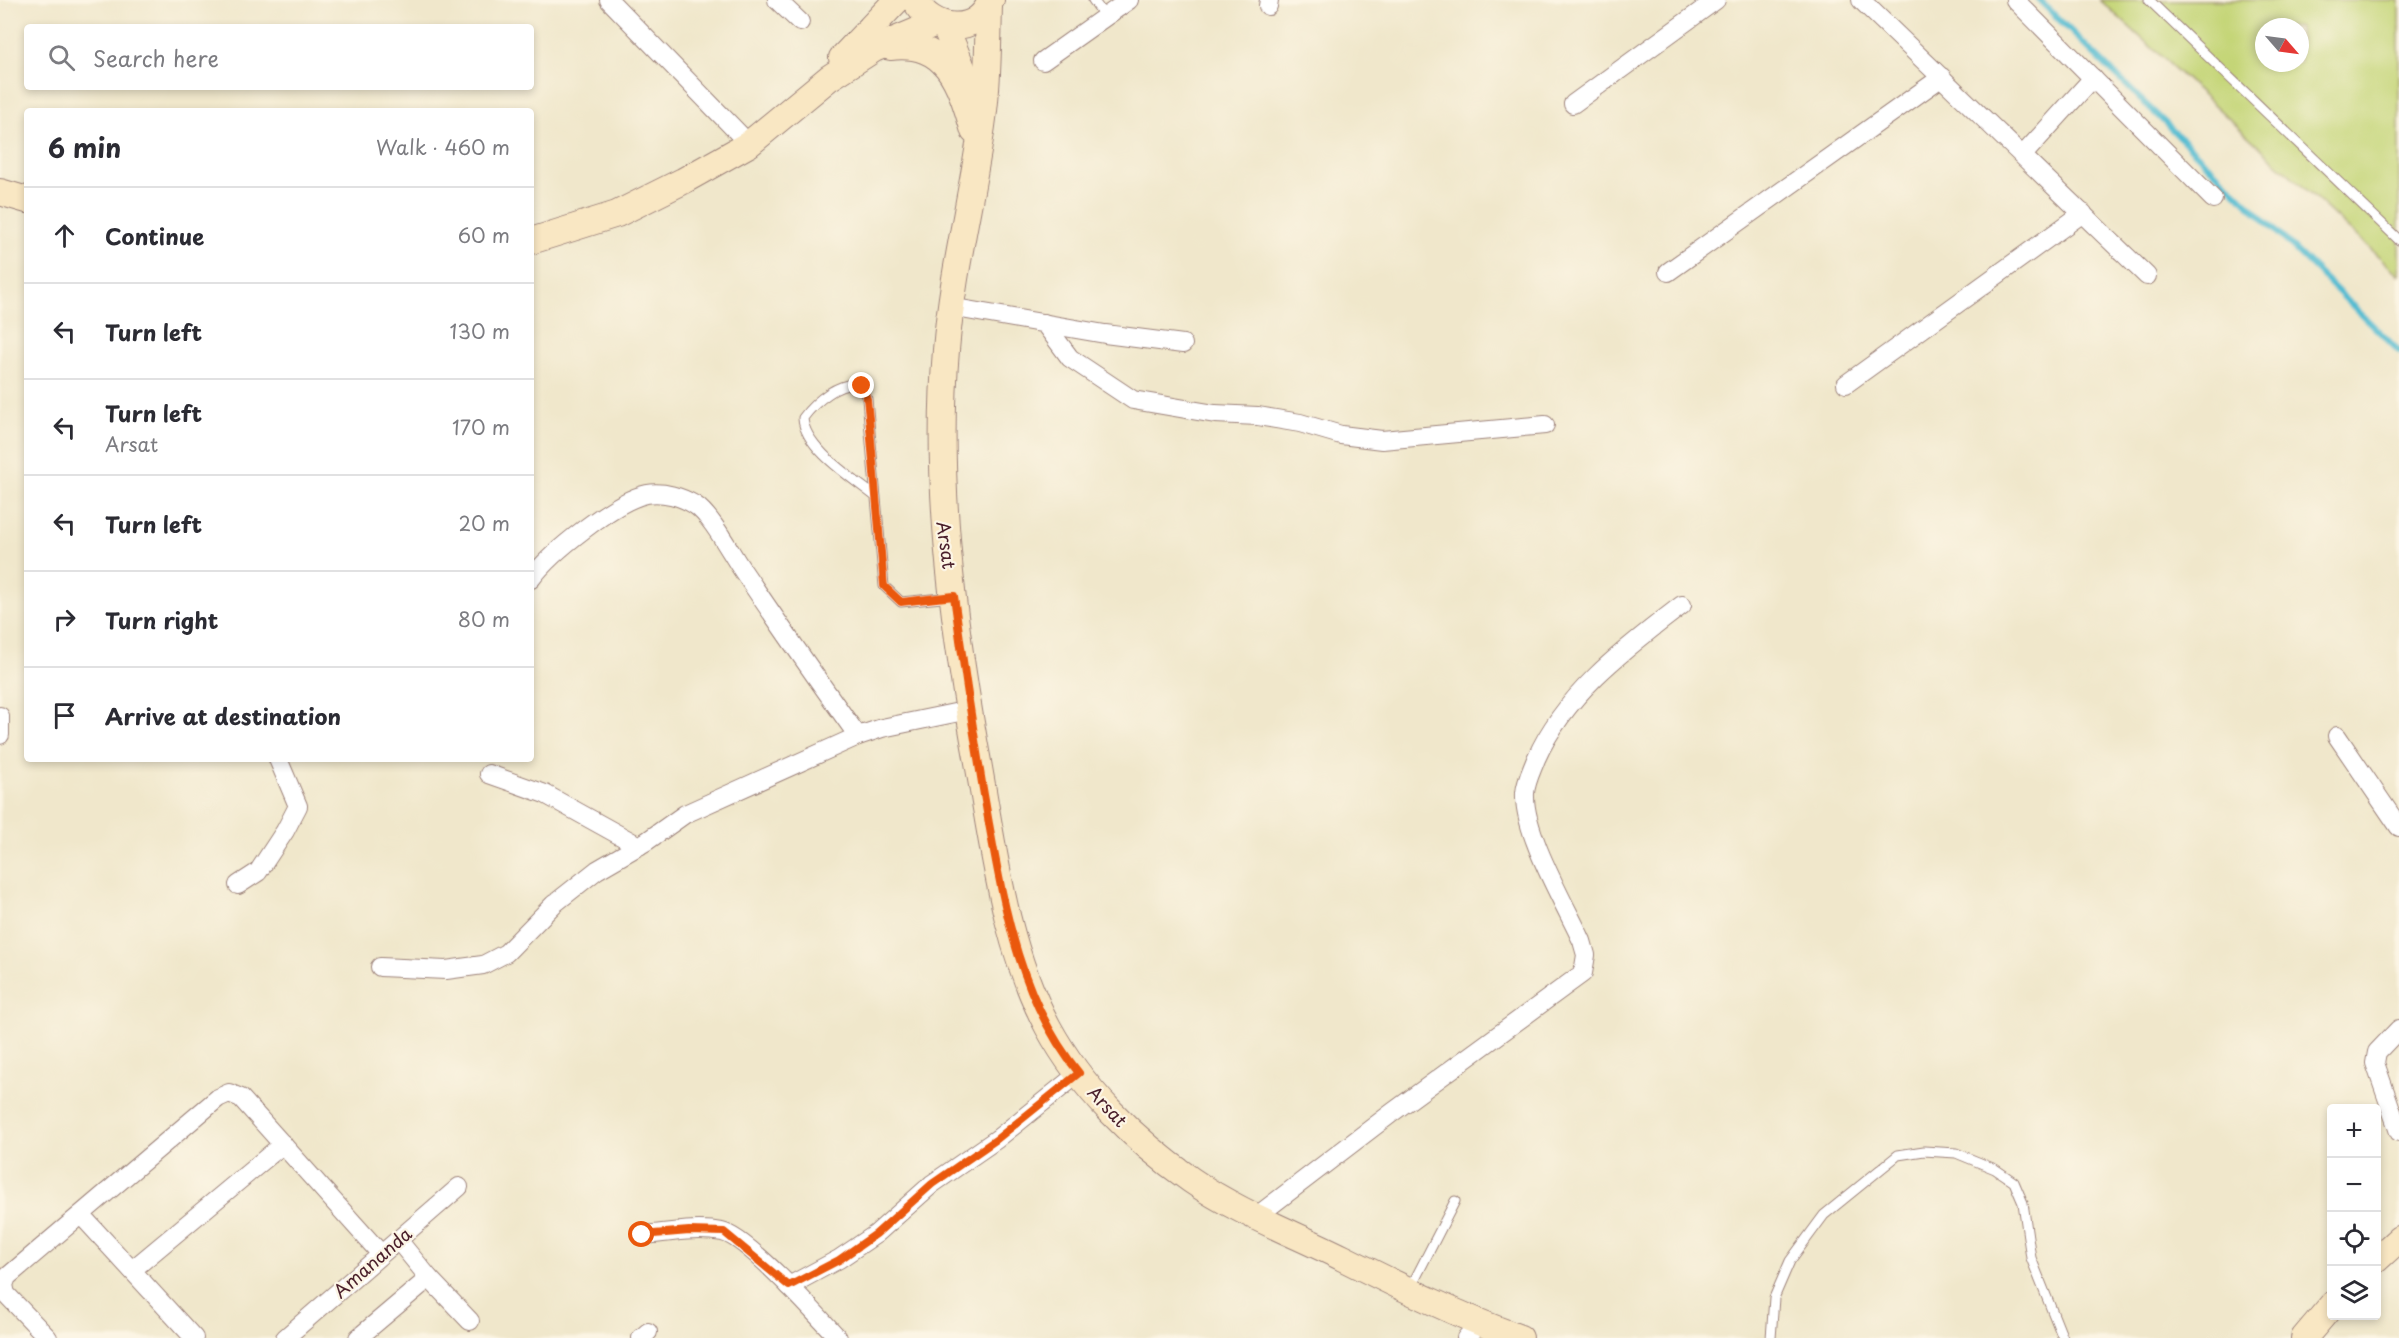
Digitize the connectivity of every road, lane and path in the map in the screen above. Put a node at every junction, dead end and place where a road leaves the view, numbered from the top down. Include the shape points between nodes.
1 (609, 0) edge
2 (777, 0) edge
3 (880, 0) edge
4 (897, 0) edge
5 (915, 0) edge
6 (1094, 0) edge
7 (1129, 0) edge
8 (1716, 0) edge
9 (1861, 0) edge
10 (2015, 0) edge
11 (2149, 0) edge
12 (996, 2) edge
13 (1104, 15) junction
14 (800, 22) dead end
15 (940, 24) junction
16 (874, 49) junction
17 (1043, 61) dead end
18 (835, 69) junction
19 (1942, 77) junction
20 (2092, 78) junction
21 (1573, 104) dead end
22 (974, 131) junction
23 (748, 144) junction
24 (2023, 155) junction
25 (975, 160) junction
26 (0, 192) edge
27 (2214, 198) dead end
28 (24, 199) edge
29 (2083, 213) junction
30 (534, 240) edge
31 (2399, 240) edge
32 (1668, 272) dead end
33 (2147, 276) dead end
34 (950, 307) junction
35 (1044, 323) junction
36 (1183, 344) dead end
37 (1846, 384) dead end
38 (1545, 425) dead end
39 (876, 497) junction
40 (534, 576) edge
41 (954, 596) junction
42 (1682, 605) dead end
43 (969, 710) junction
44 (0, 716) edge
45 (0, 735) edge
46 (858, 736) junction
47 (2337, 736) dead end
48 (279, 762) edge
49 (489, 774) dead end
50 (2399, 827) edge
51 (639, 846) junction
52 (238, 885) dead end
53 (380, 967) dead end
54 (2399, 1029) edge
55 (1079, 1073) junction
56 (2399, 1132) edge
57 (282, 1144) junction
58 (459, 1187) dead end
59 (1455, 1201) dead end
60 (81, 1215) junction
61 (1257, 1216) junction
62 (642, 1235) dead end
63 (2399, 1239) edge
64 (398, 1240) junction
65 (381, 1254) junction
66 (2381, 1255) edge
67 (132, 1270) junction
68 (429, 1278) junction
69 (789, 1286) junction
70 (1409, 1291) junction
71 (2327, 1310) edge
72 (470, 1321) dead end
73 (1473, 1330) edge
74 (48, 1338) edge
75 (194, 1338) edge
76 (285, 1338) edge
77 (358, 1338) edge
78 (838, 1338) edge
79 (1520, 1338) edge
80 (1771, 1338) edge
81 (2063, 1338) edge
82 (2304, 1338) edge

1 - 23 street
2 - 14 street
3 - 18 street
4 - 18 street
5 - 15 street via 923,13
6 - 13 lane
7 - 13 street
8 - 21 street
9 - 19 street
10 - 20 street
11 - 31 lane
12 - 15 street via 971,23 958,27
12 - 25 street
13 - 17 street
15 - 16 street
15 - 22 street via 966,76
16 - 18 street
16 - 22 street via 910,45 944,62 959,86
18 - 23 street
19 - 24 street
19 - 32 street
20 - 24 street
20 - 27 street
22 - 25 street
23 - 30 street via 617,214
24 - 29 street
25 - 34 street, Arsat
26 - 28 street
29 - 33 street
29 - 37 street
34 - 35 street
34 - 41 street, Arsat via 942,396 943,512
35 - 36 street
35 - 38 street via 1070,358 1133,400 1215,414 1269,418 1382,440
39 - 39 lane via 867,399 862,386 848,385 809,410 803,427 817,448
39 - 41 lane via 884,586 901,602
40 - 46 street via 561,545 631,499 649,493 674,495 698,507 715,529
41 - 43 street, Arsat
42 - 61 street via 1637,639 1575,696 1547,735 1529,775 1525,794 1530,827 1582,941 1586,956 1583,973
43 - 46 street
43 - 55 street, Arsat via 1002,895 1015,945 1049,1028
44 - 45 street
46 - 51 street via 685,814
47 - 50 street
48 - 52 street via 298,806 258,872
49 - 51 street via 545,794
51 - 53 street via 597,870 554,904 506,953 483,965 446,970
54 - 56 street via 2377,1052 2375,1063
55 - 61 street, Arsat via 1146,1145 1193,1182
55 - 69 street via 997,1139 932,1184 876,1234 839,1260
57 - 60 street via 242,1098 229,1093 218,1098
57 - 65 street
57 - 67 street
58 - 64 street, Amananda
59 - 70 lane
60 - 67 street
60 - 74 street via 7,1277 4,1285 6,1294
61 - 70 street, Arsat
62 - 69 street via 724,1232
63 - 66 street
64 - 65 street, Amananda
64 - 68 street
65 - 76 street, Amananda
67 - 75 street
68 - 72 street
68 - 77 street
69 - 78 street
70 - 73 street, Arsat
71 - 82 street
73 - 79 street, Arsat
80 - 81 lane via 1774,1298 1790,1261 1824,1215 1898,1155 1924,1151 1956,1153 1995,1169 2014,1182 2023,1203 2031,1258

